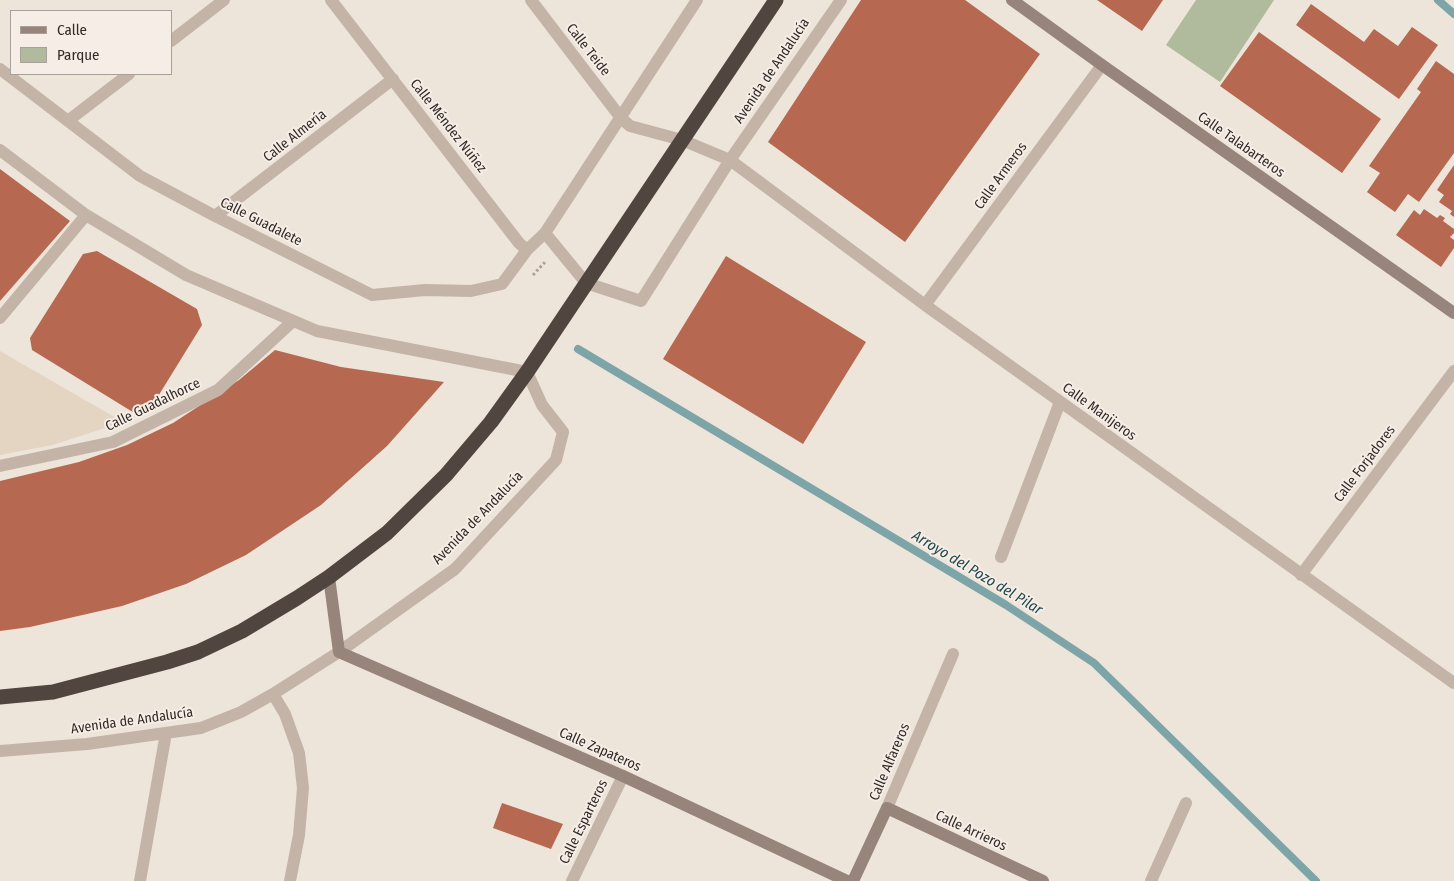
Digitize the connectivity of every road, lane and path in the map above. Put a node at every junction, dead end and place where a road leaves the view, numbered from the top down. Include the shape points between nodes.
1 (224, 0) edge
2 (331, 0) edge
3 (531, 0) edge
4 (697, 0) edge
5 (776, 0) edge
6 (841, 0) edge
7 (1012, 0) edge
8 (172, 40) edge
9 (1102, 65) junction
10 (0, 69) edge
11 (128, 75) edge
12 (393, 79) junction
13 (621, 118) junction
14 (70, 120) junction
15 (682, 140) junction
16 (0, 150) edge
17 (730, 160) junction
18 (86, 216) junction
19 (215, 216) junction
20 (545, 233) junction
21 (556, 248) junction
22 (526, 250) junction
23 (528, 280) dead end
24 (586, 283) junction
25 (925, 305) junction
26 (1454, 313) edge
27 (0, 318) edge
28 (293, 321) junction
29 (1454, 371) edge
30 (527, 372) junction
31 (1060, 402) junction
32 (0, 466) edge
33 (1001, 557) dead end
34 (1301, 575) junction
35 (329, 577) junction
36 (338, 652) junction
37 (953, 654) dead end
38 (1454, 683) edge
39 (0, 692) edge
40 (54, 692) junction
41 (273, 694) junction
42 (22, 695) junction
43 (0, 697) edge
44 (0, 705) edge
45 (166, 733) junction
46 (0, 750) edge
47 (623, 776) junction
48 (1186, 803) dead end
49 (886, 808) junction
50 (140, 881) edge
51 (290, 881) edge
52 (572, 881) edge
53 (847, 881) edge
54 (853, 881) edge
55 (1043, 881) edge
56 (1151, 881) edge

1 - 8 street
2 - 12 street, Calle Méndez Núñez
3 - 13 street, Calle Teide
4 - 13 street
5 - 15 highway
6 - 17 street, Avenida de Andalucía
7 - 9 street, Calle Talabarteros
9 - 25 street, Calle Armeros
9 - 26 street, Calle Talabarteros
10 - 14 street, Calle Guadalete
11 - 14 street
12 - 19 street, Calle Almería
12 - 22 street, Calle Méndez Núñez
13 - 15 street via 630,126
13 - 20 street
14 - 19 street, Calle Guadalete via 140,176
15 - 17 street
15 - 24 highway
16 - 18 street
17 - 24 street, Avenida de Andalucía via 641,301
17 - 25 street, Calle Manijeros
18 - 27 street
18 - 28 street via 186,275
19 - 22 street, Calle Guadalete via 372,294 471,291 502,284
20 - 21 street
20 - 22 street
21 - 23 path
21 - 24 street
24 - 30 highway
25 - 31 street, Calle Manijeros
28 - 30 street via 317,331
28 - 32 street, Calle Guadalhorce via 218,390 122,438
29 - 34 street, Calle Forjadores
30 - 35 highway via 491,422 446,475 387,532
30 - 36 street, Avenida de Andalucía via 542,405 563,432 556,460 455,569
31 - 33 street
31 - 34 street, Calle Manijeros
34 - 38 street, Calle Manijeros
35 - 36 street
35 - 40 highway via 242,631 198,652
36 - 41 street, Avenida de Andalucía
36 - 47 street, Calle Zapateros
37 - 49 street, Calle Alfareros
39 - 42 street
40 - 42 highway
40 - 44 street
41 - 45 street, Avenida de Andalucía via 242,712 201,728
41 - 51 street via 285,714 299,753 303,788 299,835
42 - 43 highway
45 - 46 street, Avenida de Andalucía via 87,744
45 - 50 street
47 - 52 street, Calle Esparteros
47 - 53 street, Calle Zapateros
48 - 56 street
49 - 54 street, Calle Alfareros
49 - 55 street, Calle Arrieros

